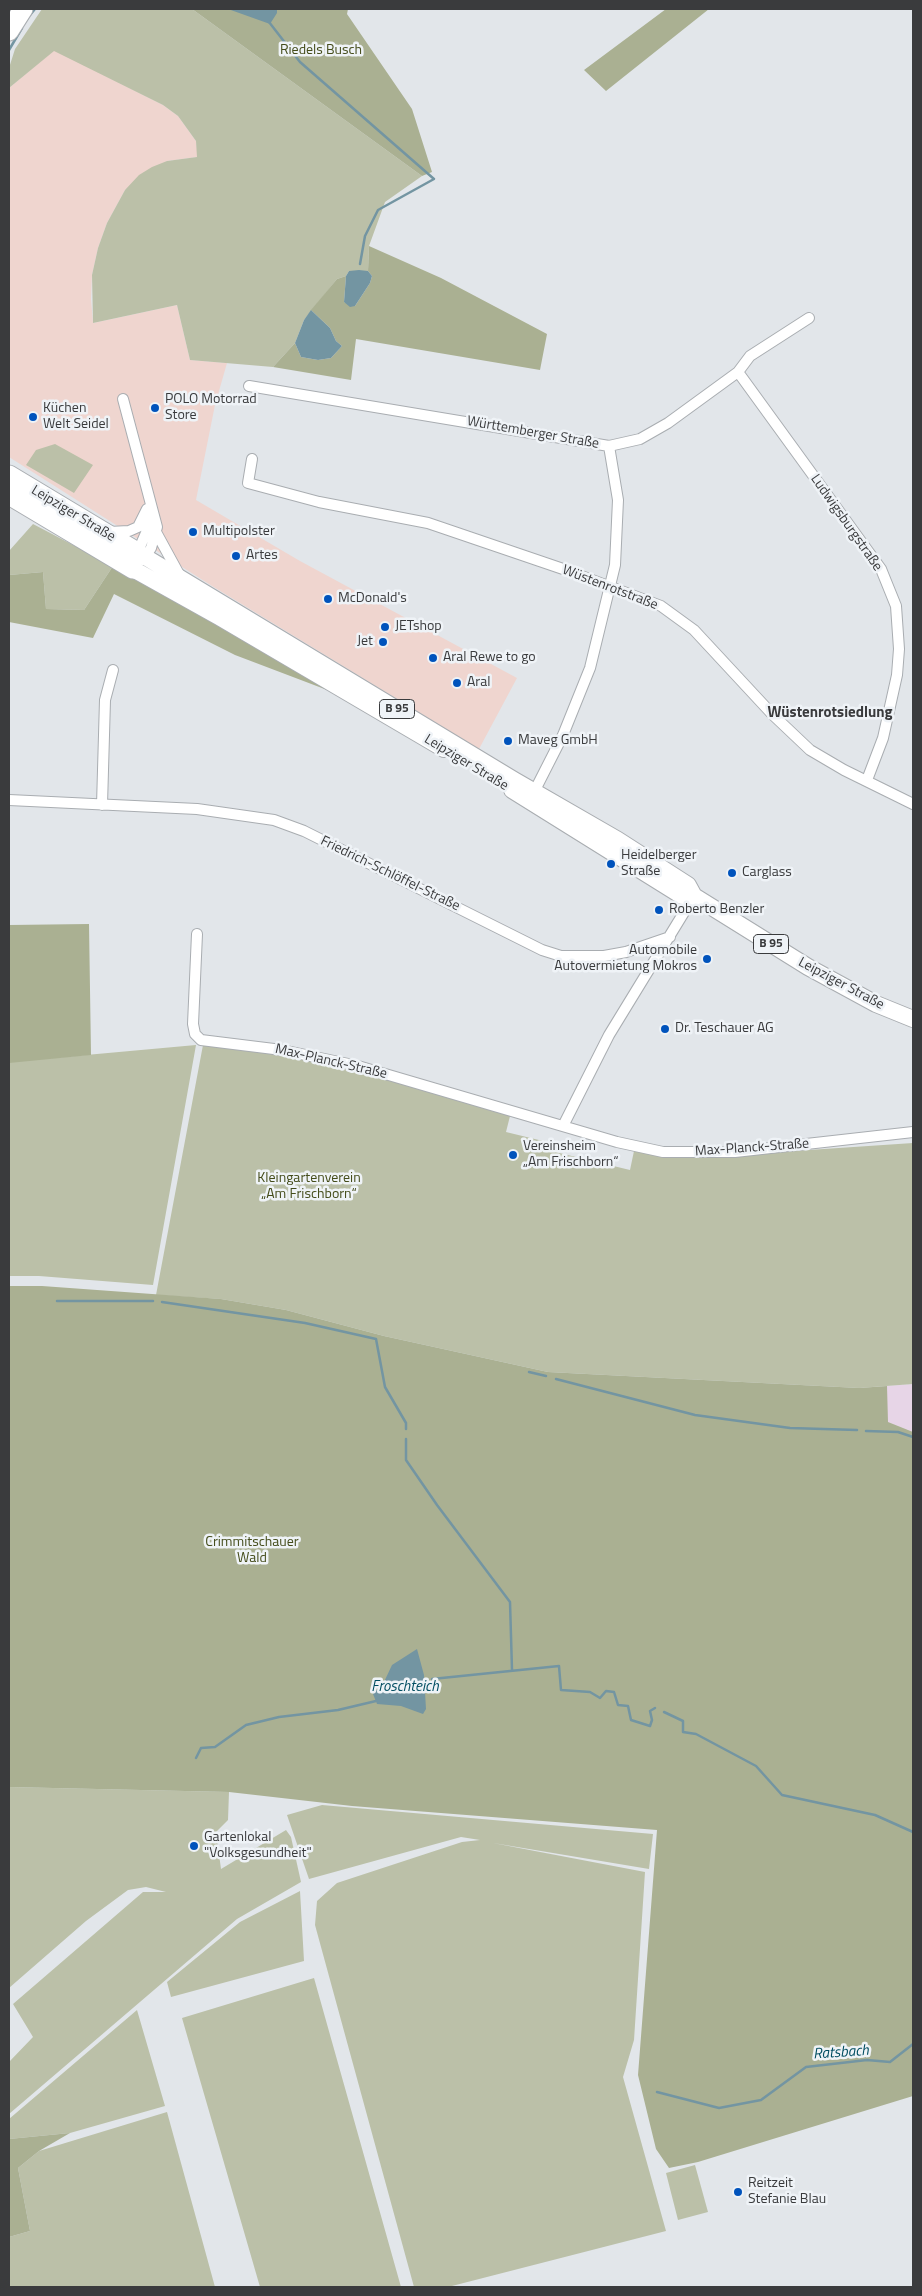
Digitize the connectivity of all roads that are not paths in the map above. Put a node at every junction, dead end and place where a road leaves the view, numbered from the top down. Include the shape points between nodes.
1 (23, 9) edge
2 (9, 31) edge
3 (809, 318) dead end
4 (738, 372) junction
5 (249, 386) dead end
6 (123, 399) dead end
7 (609, 446) junction
8 (252, 459) dead end
9 (9, 475) edge
10 (9, 495) edge
11 (150, 501) junction
12 (103, 532) junction
13 (156, 532) junction
14 (139, 560) junction
15 (181, 578) junction
16 (610, 588) junction
17 (113, 670) dead end
18 (867, 780) junction
19 (531, 797) junction
20 (9, 800) edge
21 (913, 804) edge
22 (102, 805) junction
23 (694, 896) junction
24 (197, 934) dead end
25 (670, 937) junction
26 (913, 1020) edge
27 (563, 1126) junction
28 (913, 1132) edge

1 - 2 highway
3 - 4 street, Württemberger Straße via 750,356
4 - 7 street, Württemberger Straße via 668,423 640,438
4 - 18 street, Ludwigsburgstraße via 880,569 896,606 899,649 894,692 883,738
5 - 7 street, Württemberger Straße
6 - 11 street
7 - 16 street via 618,500 615,565
8 - 16 street, Wüstenrotstraße via 248,483 319,502 428,524 541,561
9 - 12 highway, Leipziger Straße / B 95
10 - 14 highway, Leipziger Straße / B 95
11 - 12 street via 138,527 129,531
11 - 13 street
11 - 14 street via 149,526
12 - 14 highway, Leipziger Straße / B 95
13 - 14 street
13 - 15 street
14 - 15 main road, Leipziger Straße / B 95
14 - 19 main road, Leipziger Straße / B 95 via 250,636
15 - 19 main road, Leipziger Straße / B 95
16 - 18 street, Wüstenrotstraße via 660,606 694,630 810,750
16 - 19 street via 590,668 563,735
17 - 22 street via 105,700
18 - 21 street, Wüstenrotstraße
19 - 23 main road, Leipziger Straße / B 95 via 682,896
20 - 22 street, Friedrich-Schlöffel-Straße
22 - 25 street, Friedrich-Schlöffel-Straße via 197,809 274,820 304,831 542,950 561,956 604,956
23 - 25 street
23 - 26 main road, Leipziger Straße / B 95 via 808,967
24 - 27 street, Max-Planck-Straße via 193,1024 195,1034 201,1040 282,1050 358,1066
25 - 27 street via 609,1035
27 - 28 street, Max-Planck-Straße via 648,1150 701,1153

